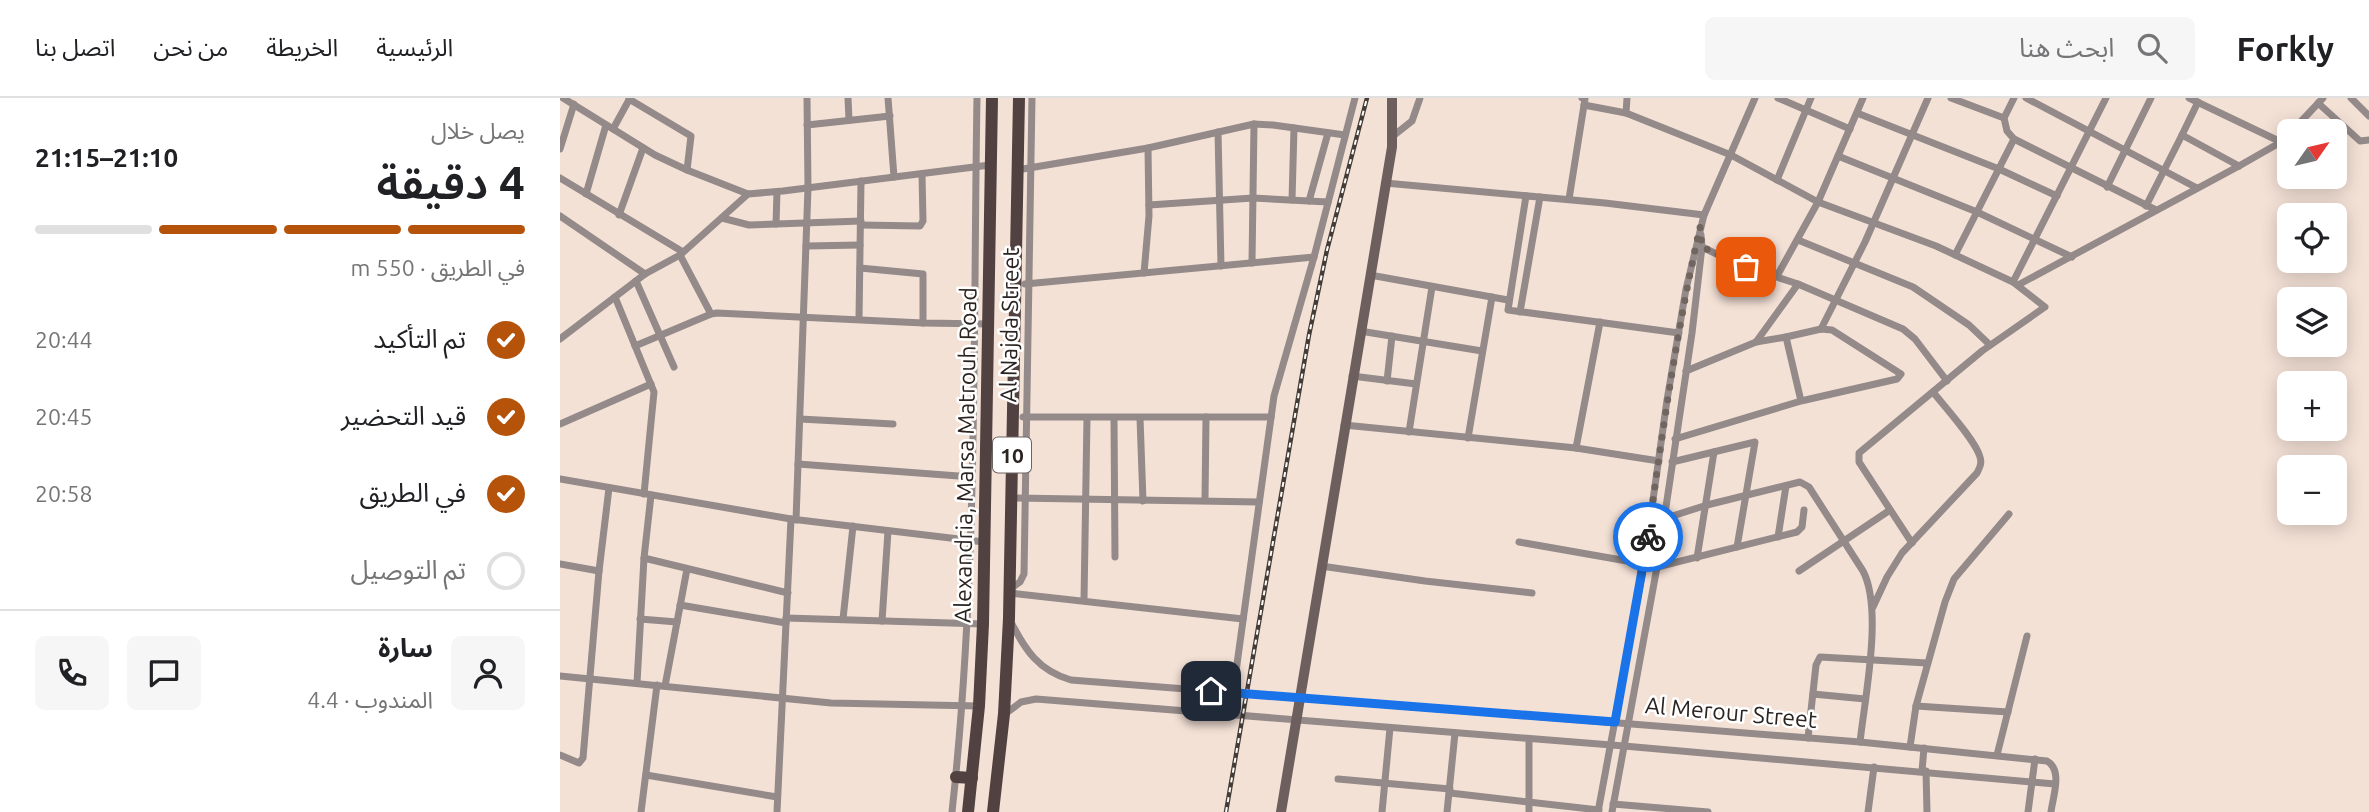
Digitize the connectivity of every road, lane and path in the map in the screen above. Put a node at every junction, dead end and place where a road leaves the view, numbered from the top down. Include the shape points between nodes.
1 (564, 98) edge
2 (807, 98) edge
3 (848, 98) edge
4 (888, 98) edge
5 (977, 98) edge
6 (992, 98) edge
7 (1019, 98) edge
8 (1032, 98) edge
9 (1355, 98) edge
10 (1392, 98) edge
11 (1420, 98) edge
12 (1627, 98) edge
13 (1755, 98) edge
14 (1777, 98) edge
15 (1811, 98) edge
16 (1863, 98) edge
17 (1928, 98) edge
18 (1951, 98) edge
19 (2014, 98) edge
20 (2026, 98) edge
21 (2106, 98) edge
22 (2151, 98) edge
23 (2189, 98) edge
24 (2351, 98) edge
25 (630, 99) edge
26 (1584, 100) edge
27 (2320, 100) edge
28 (2198, 102) junction
29 (573, 104) junction
30 (1806, 110) junction
31 (1626, 113) junction
32 (1857, 113) junction
33 (890, 116) junction
34 (2369, 116) edge
35 (2004, 118) junction
36 (2303, 119) edge
37 (849, 120) junction
38 (1254, 124) junction
39 (807, 125) junction
40 (609, 127) junction
41 (1294, 128) junction
42 (1850, 129) junction
43 (1218, 132) junction
44 (2089, 132) junction
45 (1328, 133) junction
46 (1913, 134) junction
47 (1345, 135) junction
48 (2182, 135) junction
49 (1393, 136) junction
50 (2014, 139) junction
51 (2277, 140) edge
52 (2369, 140) edge
53 (561, 144) edge
54 (2277, 144) edge
55 (643, 148) junction
56 (1148, 148) junction
57 (2125, 151) junction
58 (1731, 155) junction
59 (1838, 156) junction
60 (990, 165) junction
61 (2239, 166) junction
62 (976, 168) junction
63 (1032, 169) junction
64 (1999, 169) junction
65 (2071, 169) junction
66 (687, 170) junction
67 (1017, 170) junction
68 (2164, 173) junction
69 (922, 174) junction
70 (894, 177) junction
71 (560, 178) edge
72 (1893, 179) junction
73 (1777, 180) junction
74 (862, 181) junction
75 (1385, 183) junction
76 (2107, 187) junction
77 (808, 188) junction
78 (2197, 188) junction
79 (776, 192) junction
80 (586, 194) junction
81 (748, 194) junction
82 (1526, 196) junction
83 (2057, 196) junction
84 (1540, 197) junction
85 (1253, 198) junction
86 (1220, 199) junction
87 (1569, 199) junction
88 (1292, 200) junction
89 (1309, 201) junction
90 (1328, 202) junction
91 (1818, 202) junction
92 (1149, 205) junction
93 (2146, 206) junction
94 (2156, 210) junction
95 (1978, 212) junction
96 (619, 215) junction
97 (1704, 215) junction
98 (560, 216) edge
99 (722, 218) junction
100 (1873, 222) junction
101 (861, 223) junction
102 (776, 224) junction
103 (807, 224) junction
104 (1700, 227) junction
105 (1798, 240) junction
106 (2034, 240) junction
107 (860, 245) junction
108 (806, 246) junction
109 (1702, 247) junction
110 (682, 254) junction
111 (1955, 255) junction
112 (1314, 257) junction
113 (2072, 257) junction
114 (1854, 262) junction
115 (1252, 263) junction
116 (1221, 266) junction
117 (860, 268) junction
118 (1144, 273) junction
119 (645, 274) junction
120 (1370, 275) junction
121 (1777, 276) junction
122 (636, 281) junction
123 (1029, 283) junction
124 (2016, 283) junction
125 (1798, 284) junction
126 (1014, 285) junction
127 (1432, 287) junction
128 (615, 297) junction
129 (1492, 297) junction
130 (1836, 298) junction
131 (1508, 300) junction
132 (1520, 313) junction
133 (711, 314) junction
134 (803, 317) junction
135 (859, 319) junction
136 (1600, 322) junction
137 (923, 323) junction
138 (974, 324) junction
139 (989, 324) junction
140 (560, 326) edge
141 (1821, 329) junction
142 (1360, 331) junction
143 (568, 333) junction
144 (1679, 333) junction
145 (661, 334) junction
146 (1392, 336) junction
147 (1786, 337) junction
148 (560, 339) edge
149 (1423, 341) junction
150 (1756, 342) junction
151 (1990, 345) junction
152 (635, 346) junction
153 (1482, 351) junction
154 (674, 367) dead end
155 (1686, 371) junction
156 (1352, 376) junction
157 (1387, 381) junction
158 (1947, 381) junction
159 (651, 384) junction
160 (1416, 384) junction
161 (1933, 392) junction
162 (1801, 401) junction
163 (1019, 417) junction
164 (1206, 417) junction
165 (1271, 417) junction
166 (1087, 418) junction
167 (1114, 418) junction
168 (1140, 418) junction
169 (800, 419) junction
170 (560, 424) edge
171 (893, 424) dead end
172 (1343, 425) junction
173 (1409, 432) junction
174 (1468, 438) junction
175 (1675, 439) junction
176 (1576, 448) junction
177 (1714, 453) junction
178 (1659, 461) junction
179 (1672, 462) junction
180 (798, 464) junction
181 (972, 477) junction
182 (560, 479) edge
183 (1786, 486) junction
184 (609, 488) junction
185 (648, 495) junction
186 (1746, 495) junction
187 (1011, 498) junction
188 (1025, 499) junction
189 (1085, 500) junction
190 (1205, 500) junction
191 (1116, 501) junction
192 (1143, 501) junction
193 (1259, 502) junction
194 (1707, 505) junction
195 (1804, 510) dead end
196 (1890, 510) junction
197 (2009, 514) dead end
198 (1664, 519) junction
199 (794, 520) junction
200 (853, 526) junction
201 (888, 531) junction
202 (1778, 537) junction
203 (970, 541) junction
204 (1844, 541) junction
205 (984, 542) junction
206 (1519, 542) dead end
207 (1912, 543) junction
208 (1737, 547) junction
209 (1115, 557) dead end
210 (644, 558) junction
211 (1698, 558) junction
212 (560, 564) edge
213 (1644, 564) junction
214 (1321, 566) junction
215 (1657, 567) junction
216 (687, 569) junction
217 (599, 571) junction
218 (1799, 571) dead end
219 (1010, 591) junction
220 (788, 593) junction
221 (1532, 593) dead end
222 (1084, 600) junction
223 (680, 605) junction
224 (1873, 607) junction
225 (1009, 618) junction
226 (640, 619) junction
227 (1243, 619) junction
228 (786, 620) junction
229 (843, 620) junction
230 (882, 621) junction
231 (677, 622) junction
232 (967, 623) junction
233 (982, 624) junction
234 (2027, 636) dead end
235 (1869, 659) junction
236 (1927, 663) junction
237 (560, 676) edge
238 (591, 678) junction
239 (637, 683) junction
240 (661, 686) junction
241 (1188, 690) junction
242 (1233, 693) junction
243 (1813, 694) junction
244 (782, 698) junction
245 (1299, 698) junction
246 (1865, 699) junction
247 (962, 706) junction
248 (979, 706) junction
249 (1916, 706) junction
250 (1187, 712) junction
251 (2008, 712) junction
252 (1004, 714) junction
253 (1296, 720) junction
254 (1615, 722) junction
255 (1629, 723) junction
256 (1390, 728) junction
257 (1455, 733) junction
258 (1808, 738) junction
259 (1529, 739) junction
260 (1860, 742) junction
261 (1610, 745) junction
262 (1624, 746) junction
263 (1910, 747) junction
264 (1924, 748) junction
265 (560, 755) edge
266 (1997, 755) junction
267 (2035, 759) junction
268 (1874, 767) junction
269 (1924, 771) junction
270 (646, 775) junction
271 (956, 777) junction
272 (972, 778) junction
273 (1338, 779) dead end
274 (2032, 781) junction
275 (1385, 783) junction
276 (2055, 783) junction
277 (1450, 791) junction
278 (777, 797) junction
279 (1529, 802) junction
280 (1613, 808) edge
281 (1583, 810) edge
282 (1676, 810) edge
283 (1598, 811) edge
284 (641, 812) edge
285 (777, 812) edge
286 (952, 812) edge
287 (968, 812) edge
288 (993, 812) edge
289 (1281, 812) edge
290 (1382, 812) edge
291 (1447, 812) edge
292 (1529, 812) edge
293 (1708, 812) edge
294 (1868, 812) edge
295 (1927, 812) edge
296 (2028, 812) edge
297 (2051, 812) edge

1 - 29 street
2 - 39 street
3 - 37 street
4 - 33 street
5 - 62 street
6 - 60 main road, Alexandria, Marsa Matrouh Road / 10
7 - 67 main road, Alexandria, Marsa Matrouh Road / 10
8 - 63 street, Al Najda Street
9 - 47 street
10 - 49 street
11 - 49 street via 1412,121
12 - 31 street
13 - 58 street
14 - 30 street
15 - 30 street
16 - 32 street
17 - 46 street
18 - 35 street
19 - 35 street
20 - 44 street
21 - 44 street
22 - 57 street
23 - 28 street
24 - 34 street
25 - 40 street
25 - 66 street via 689,134
26 - 31 street
26 - 87 street
27 - 36 street
27 - 52 street via 2360,141
28 - 48 street
28 - 51 street
29 - 40 street
29 - 53 street
30 - 42 street
30 - 73 street
31 - 58 street
32 - 42 street
32 - 46 street
33 - 37 street
33 - 70 street
35 - 50 street
37 - 39 street
38 - 41 street
38 - 43 street
38 - 85 street
39 - 77 street
40 - 55 street
40 - 80 street
41 - 45 street
41 - 88 street
42 - 59 street
43 - 56 street
43 - 86 street
44 - 57 street
44 - 65 street
45 - 47 street
45 - 89 street
46 - 64 street
46 - 72 street
47 - 90 street
48 - 61 street
48 - 68 street
49 - 75 street
50 - 64 street
50 - 65 street
54 - 61 street
55 - 66 street
55 - 96 street
56 - 63 street
56 - 92 street
57 - 68 street
57 - 76 street
58 - 73 street
58 - 97 street
59 - 72 street
59 - 91 street
60 - 62 street
60 - 139 main road, Alexandria, Marsa Matrouh Road / 10
61 - 78 street
62 - 69 street
62 - 138 street
63 - 67 street
63 - 123 street, Al Najda Street
64 - 83 street
64 - 95 street
65 - 76 street
65 - 83 street
66 - 81 street
67 - 126 main road, Alexandria, Marsa Matrouh Road / 10
68 - 78 street
68 - 93 street
69 - 70 street
69 - 101 street via 920,226
70 - 74 street
71 - 80 street
72 - 95 street
72 - 100 street
73 - 91 street
74 - 77 street
74 - 101 street
75 - 82 street
75 - 120 street
76 - 93 street
77 - 79 street
77 - 103 street
78 - 94 street
79 - 81 street
79 - 102 street
80 - 96 street
81 - 99 street
82 - 84 street
82 - 131 street
83 - 106 street
84 - 87 street
84 - 132 street
85 - 86 street
85 - 88 street
85 - 115 street
86 - 92 street
86 - 116 street
87 - 97 street
88 - 89 street
89 - 90 street
90 - 112 street
91 - 100 street
91 - 105 street
92 - 118 street
93 - 94 street
94 - 113 street
95 - 106 street
95 - 111 street
96 - 110 street
97 - 104 street
98 - 119 street
99 - 102 street via 742,225
99 - 110 street
100 - 111 street
100 - 114 street
101 - 103 street
101 - 107 street
102 - 103 street
103 - 108 street
104 - 109 street
104 - 144 street
105 - 114 street
105 - 121 street
106 - 113 street
106 - 124 street
107 - 108 street
107 - 117 street
108 - 134 street
109 - 121 street
109 - 155 street
110 - 119 street
110 - 133 street
111 - 124 street
112 - 115 street
112 - 165 street
113 - 124 street
114 - 130 street
114 - 151 street via 1913,287
115 - 116 street
116 - 118 street
117 - 135 street
117 - 137 street via 923,274
118 - 123 street
119 - 122 street
120 - 127 street
120 - 142 street
121 - 125 street
122 - 128 street
122 - 145 street
123 - 126 street
123 - 163 street, Al Najda Street
124 - 151 street via 2045,308
125 - 130 street
125 - 150 street
126 - 163 main road, Alexandria, Marsa Matrouh Road / 10
127 - 129 street
127 - 149 street
128 - 143 street
128 - 152 street
129 - 131 street
129 - 153 street
130 - 141 street
130 - 158 street via 1903,328
131 - 132 street via 1507,310
132 - 136 street
133 - 134 street
133 - 145 street
134 - 135 street
134 - 169 street
135 - 137 street
136 - 144 street
136 - 176 street
137 - 138 street
138 - 139 street
138 - 181 street
139 - 205 main road, Alexandria, Marsa Matrouh Road / 10
140 - 143 street
141 - 147 street
141 - 162 street via 1836,333 1900,374 1897,379
142 - 146 street
142 - 156 street
143 - 148 street
144 - 178 street
145 - 152 street
145 - 154 street
146 - 149 street
146 - 157 street
147 - 150 street
147 - 162 street
149 - 153 street
149 - 160 street
150 - 155 street
151 - 158 street
152 - 159 street
153 - 174 street
155 - 175 street
156 - 157 street
156 - 172 street
157 - 160 street
158 - 161 street
159 - 170 street
159 - 185 street
160 - 173 street
161 - 196 street via 1857,456
161 - 207 street via 1976,447 1981,466
162 - 175 street
163 - 166 street
163 - 187 main road, Alexandria, Marsa Matrouh Road / 10
163 - 188 street, Al Najda Street
164 - 165 street
164 - 168 street
164 - 190 street
165 - 193 street
166 - 167 street
166 - 189 street
167 - 168 street
167 - 191 street
168 - 192 street
169 - 171 street
169 - 180 street
172 - 173 street
172 - 214 street
173 - 174 street
174 - 176 street
175 - 179 street
176 - 178 street
177 - 179 street
177 - 186 street via 1755,442
177 - 194 street
178 - 213 street
179 - 198 street
180 - 181 street
180 - 199 street
181 - 203 street
182 - 184 street
183 - 186 street
183 - 202 street
183 - 204 street via 1804,482 1809,486
184 - 185 street
184 - 217 street
185 - 199 street
185 - 210 street
186 - 194 street
186 - 208 street
187 - 188 street
187 - 219 main road, Alexandria, Marsa Matrouh Road / 10
188 - 189 street
188 - 219 street, Al Najda Street via 1024,575
189 - 191 street
189 - 222 street
190 - 192 street
190 - 193 street
191 - 192 street
191 - 209 street
193 - 227 street
194 - 198 street
194 - 211 street
195 - 202 street via 1800,530
196 - 204 street
196 - 207 street
197 - 236 street via 1954,579
198 - 215 street
199 - 200 street
199 - 220 street
200 - 201 street
200 - 229 street
201 - 203 street
201 - 230 street
202 - 208 street
203 - 205 street
203 - 232 street
204 - 218 street
204 - 224 street via 1867,579
205 - 233 main road, Alexandria, Marsa Matrouh Road / 10
206 - 213 street
207 - 224 street via 1891,569
208 - 211 street
210 - 216 street
210 - 226 street
211 - 215 street
212 - 217 street
213 - 254 street
214 - 221 street
214 - 245 street
215 - 255 street
216 - 220 street
216 - 223 street
217 - 238 street
219 - 222 street
219 - 225 main road, Alexandria, Marsa Matrouh Road / 10
220 - 228 street
222 - 227 street
223 - 228 street
223 - 231 street
224 - 235 street
225 - 241 street, Al Merour Street via 1028,653 1058,677
225 - 252 main road, Alexandria, Marsa Matrouh Road / 10
226 - 231 street
226 - 239 street
227 - 242 street
228 - 229 street
228 - 244 street
229 - 230 street
230 - 232 street
231 - 240 street
232 - 233 street
232 - 247 street
233 - 248 main road, Alexandria, Marsa Matrouh Road / 10
234 - 251 street
235 - 236 street
235 - 243 street via 1820,657
235 - 246 street
236 - 249 street
237 - 238 street
238 - 239 street
238 - 265 street via 583,760
239 - 240 street
240 - 244 street
240 - 270 street
241 - 242 street, Al Merour Street
241 - 250 street
242 - 245 street, Al Merour Street
243 - 246 street
243 - 258 street
244 - 247 street
244 - 278 street
245 - 253 street
245 - 254 street, Al Merour Street
246 - 260 street
247 - 248 street
247 - 271 street
248 - 272 main road, Alexandria, Marsa Matrouh Road / 10
249 - 251 street
249 - 263 street
250 - 252 street, Al Merour Street via 1031,699
250 - 253 street, Al Merour Street
251 - 266 street
252 - 288 main road, Alexandria, Marsa Matrouh Road / 10
253 - 256 street, Al Merour Street
253 - 289 street
254 - 255 street, Al Merour Street
254 - 261 street
255 - 258 street, Al Merour Street
255 - 262 street
256 - 257 street, Al Merour Street
256 - 275 street
257 - 259 street, Al Merour Street
257 - 277 street
258 - 260 street, Al Merour Street
259 - 261 street, Al Merour Street
259 - 279 street
260 - 263 street, Al Merour Street
261 - 262 street, Al Merour Street
261 - 283 street
262 - 268 street, Al Merour Street
262 - 280 street
263 - 264 street, Al Merour Street
264 - 266 street, Al Merour Street
264 - 269 street
266 - 267 street, Al Merour Street
267 - 274 street
267 - 276 street via 2054,765
268 - 269 street, Al Merour Street
268 - 294 street
269 - 274 street, Al Merour Street
269 - 295 street
270 - 278 street
270 - 284 street
271 - 272 main road
271 - 286 street
272 - 287 main road, Alexandria, Marsa Matrouh Road / 10
273 - 275 street
274 - 276 street, Al Merour Street
274 - 296 street
275 - 277 street
275 - 290 street
276 - 297 street
277 - 279 street
277 - 291 street
278 - 285 street
279 - 281 street
279 - 292 street
280 - 282 street
281 - 283 street
282 - 293 street

